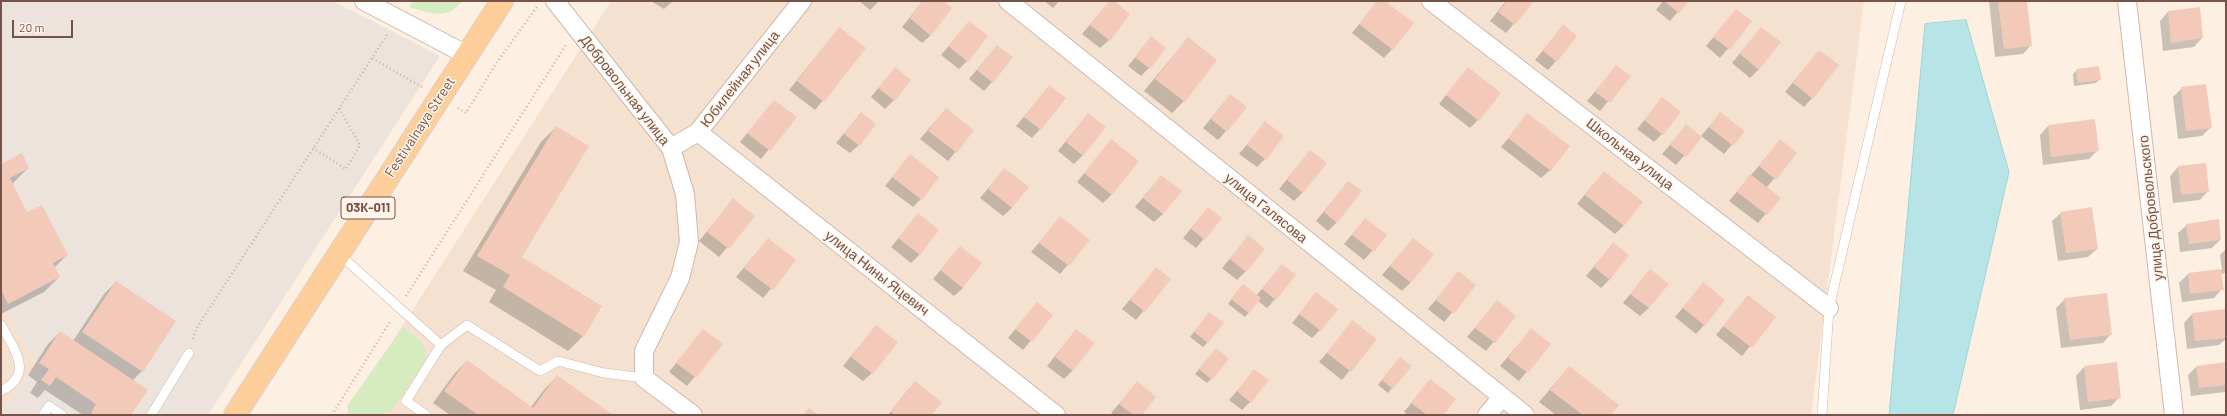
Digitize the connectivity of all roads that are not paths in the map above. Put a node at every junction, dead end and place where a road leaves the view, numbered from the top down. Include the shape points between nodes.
1 (364, 1) edge
2 (502, 1) edge
3 (555, 1) edge
4 (802, 1) edge
5 (1008, 1) edge
6 (1431, 1) edge
7 (1901, 1) edge
8 (2127, 1) edge
9 (467, 55) junction
10 (698, 132) junction
11 (671, 148) junction
12 (339, 254) junction
13 (1829, 308) junction
14 (1, 324) edge
15 (441, 345) junction
16 (189, 353) road end
17 (644, 378) junction
18 (1, 392) edge
19 (1502, 397) junction
20 (43, 415) edge
21 (62, 415) edge
22 (151, 415) edge
23 (235, 415) edge
24 (426, 415) edge
25 (693, 415) edge
26 (1056, 415) edge
27 (1487, 415) edge
28 (1525, 415) edge
29 (1822, 415) edge
30 (2174, 415) edge

1 - 9 street
2 - 9 main road, Festivalnaya Street / 03К-011
3 - 11 street, Добровольная улица
4 - 10 street, Юбилейная улица
5 - 19 street, улица Галясова
6 - 13 street, Школьная улица
7 - 13 lane
8 - 30 street, улица Добровольского
9 - 12 main road, Festivalnaya Street / 03К-011
10 - 11 street, Юбилейная улица
10 - 26 street, улица Нины Яцевич
11 - 17 street, Добровольная улица via 685,194 689,242 680,278 644,351
12 - 15 lane
12 - 23 main road, Festivalnaya Street / 03К-011
13 - 29 lane
14 - 18 lane via 19,360 20,369 18,379
15 - 17 lane via 468,325 540,371 558,361 604,373
15 - 24 lane via 406,401
16 - 22 lane
17 - 25 street
19 - 27 street
19 - 28 street, улица Галясова
20 - 21 lane via 49,406

